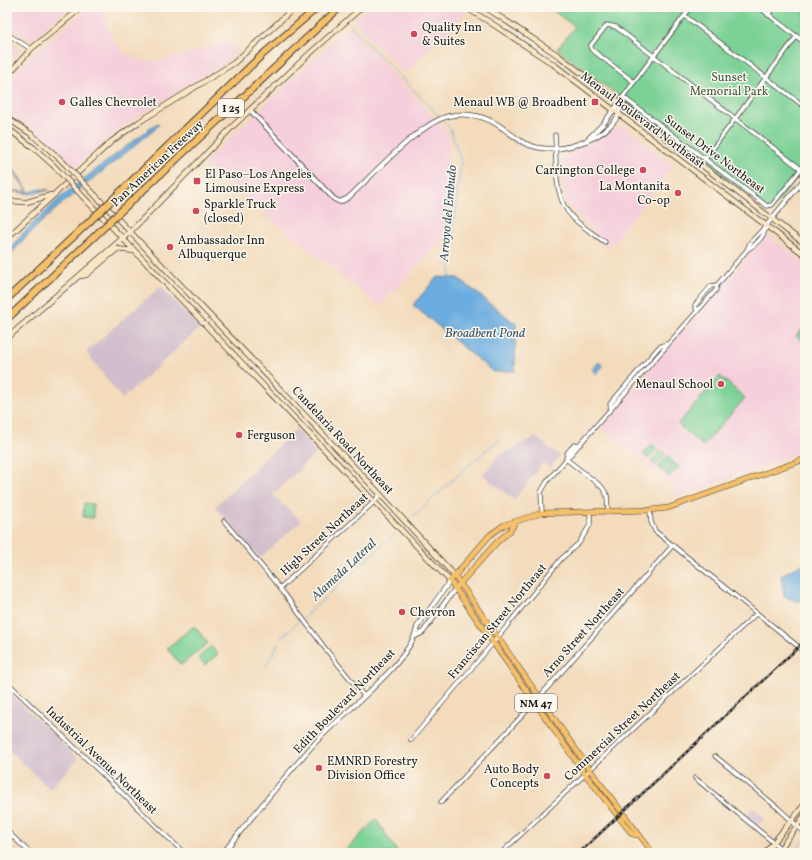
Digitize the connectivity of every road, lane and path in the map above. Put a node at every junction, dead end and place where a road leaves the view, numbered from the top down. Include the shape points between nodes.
1 (82, 7) edge
2 (295, 7) edge
3 (312, 7) edge
4 (318, 7) edge
5 (340, 7) edge
6 (362, 7) edge
7 (465, 7) edge
8 (485, 7) edge
9 (691, 7) edge
10 (759, 7) edge
11 (774, 7) edge
12 (768, 14) junction
13 (685, 16) junction
14 (7, 34) edge
15 (797, 36) junction
16 (805, 43) edge
17 (31, 49) junction
18 (262, 55) junction
19 (653, 57) junction
20 (7, 76) edge
21 (766, 77) junction
22 (634, 82) junction
23 (623, 97) junction
24 (619, 102) junction
25 (805, 107) edge
26 (250, 110) junction
27 (613, 111) junction
28 (618, 114) junction
29 (7, 118) edge
30 (735, 118) junction
31 (7, 129) edge
32 (555, 135) dead end
33 (586, 140) junction
34 (556, 149) junction
35 (705, 159) junction
36 (805, 164) edge
37 (801, 169) junction
38 (805, 178) edge
39 (56, 192) junction
40 (7, 201) edge
41 (772, 219) junction
42 (766, 226) junction
43 (131, 231) junction
44 (7, 238) edge
45 (123, 238) junction
46 (605, 242) dead end
47 (805, 244) edge
48 (136, 252) junction
49 (805, 255) edge
50 (80, 276) junction
51 (7, 299) edge
52 (7, 319) edge
53 (7, 338) edge
54 (566, 459) junction
55 (805, 459) edge
56 (380, 494) junction
57 (374, 502) junction
58 (650, 510) junction
59 (608, 511) junction
60 (590, 512) junction
61 (542, 514) junction
62 (224, 521) dead end
63 (515, 522) junction
64 (674, 545) junction
65 (455, 576) junction
66 (450, 581) junction
67 (461, 583) junction
68 (280, 588) junction
69 (455, 589) junction
70 (757, 613) junction
71 (416, 636) junction
72 (498, 638) junction
73 (494, 643) junction
74 (805, 652) edge
75 (7, 682) edge
76 (364, 696) junction
77 (539, 697) junction
78 (535, 702) junction
79 (411, 740) dead end
80 (715, 756) dead end
81 (590, 770) junction
82 (585, 774) junction
83 (695, 778) dead end
84 (441, 802) dead end
85 (805, 804) edge
86 (805, 815) edge
87 (791, 821) junction
88 (796, 826) junction
89 (7, 831) edge
90 (805, 833) edge
91 (638, 835) junction
92 (773, 843) junction
93 (780, 848) junction
94 (30, 853) edge
95 (184, 853) edge
96 (223, 853) edge
97 (501, 853) edge
98 (653, 853) edge
99 (765, 853) edge
100 (777, 853) edge

1 - 17 main road
2 - 39 main road via 234,62 126,131
3 - 18 highway
4 - 18 highway, Pan American Freeway / I 25
5 - 52 highway, Pan American Freeway / I 25, bridge
6 - 26 main road
7 - 27 main road, Menaul Boulevard Northeast via 553,64
8 - 24 main road, Menaul Boulevard Northeast via 559,56
9 - 13 street
10 - 12 street
11 - 12 street
12 - 15 street
13 - 19 street
13 - 21 street
14 - 17 street
15 - 16 street
15 - 21 street
17 - 20 main road
18 - 51 highway, Pan American Freeway / I 25, bridge
19 - 22 street
19 - 22 street via 611,25 607,25 591,44 591,49
19 - 30 street
21 - 25 street
21 - 30 street
22 - 23 street
23 - 24 street
23 - 35 street, Sunset Drive Northeast
24 - 27 street
24 - 28 street
24 - 41 main road, Menaul Boulevard Northeast
26 - 34 street via 334,199 340,202 348,198 422,130 449,116 468,115 483,118 525,143
26 - 43 main road
27 - 28 main road, Menaul Boulevard Northeast
27 - 33 street
28 - 33 street via 603,132
28 - 42 main road, Menaul Boulevard Northeast
29 - 43 main road, Candelaria Road Northeast, bridge via 59,158
30 - 35 street
30 - 37 street
31 - 45 main road, Candelaria Road Northeast, bridge via 53,165
32 - 34 street
33 - 34 street
34 - 46 street via 561,199 572,217
35 - 37 street, Sunset Drive Northeast via 769,207
36 - 37 street, Sunset Drive Northeast
38 - 41 street
39 - 40 main road via 33,201
39 - 44 main road
41 - 42 street
41 - 47 main road, Menaul Boulevard Northeast
42 - 49 main road, Menaul Boulevard Northeast
42 - 54 street via 717,285 711,286 695,305 697,310 668,344 659,347 623,388 610,404 611,410 581,444 574,445 567,453
43 - 45 main road
43 - 56 main road, Candelaria Road Northeast
45 - 48 main road, Candelaria Road Northeast
45 - 50 main road
48 - 50 main road via 117,249 86,275
48 - 57 main road, Candelaria Road Northeast
50 - 53 main road
54 - 59 street via 602,487 607,495
54 - 61 street via 543,487
55 - 58 main road, Edith Boulevard Northeast via 677,505
56 - 57 street, High Street Northeast
56 - 65 main road, Candelaria Road Northeast
57 - 66 main road, Candelaria Road Northeast
57 - 68 street, High Street Northeast
58 - 59 main road, Edith Boulevard Northeast
58 - 64 street via 655,531
59 - 60 main road, Edith Boulevard Northeast
60 - 61 main road, Edith Boulevard Northeast
60 - 72 street, Franciscan Street Northeast via 590,525 579,543 561,559
61 - 63 main road, Edith Boulevard Northeast
62 - 68 street
63 - 65 main road, Edith Boulevard Northeast via 504,524 490,535
63 - 67 main road, Edith Boulevard Northeast via 510,531
64 - 70 street
64 - 77 street, Arno Street Northeast
65 - 66 main road, Edith Boulevard Northeast
65 - 67 main road, Candelaria Road Northeast / NM 47
66 - 69 main road, Candelaria Road Northeast / NM 47
66 - 71 street, Edith Boulevard Northeast via 417,628
67 - 69 main road, Edith Boulevard Northeast
67 - 72 main road, Candelaria Road Northeast / NM 47
68 - 76 street
69 - 71 street, Edith Boulevard Northeast via 423,632
69 - 73 main road, Candelaria Road Northeast / NM 47
70 - 74 street
70 - 81 street, Commercial Street Northeast
71 - 76 street, Edith Boulevard Northeast via 389,672
72 - 73 street, Franciscan Street Northeast
72 - 77 main road, Candelaria Road Northeast / NM 47
73 - 78 main road, Candelaria Road Northeast / NM 47
73 - 79 street, Franciscan Street Northeast
75 - 95 street, Industrial Avenue Northeast
76 - 96 street, Edith Boulevard Northeast via 315,742
77 - 78 street, Arno Street Northeast
77 - 81 main road, Candelaria Road Northeast / NM 47
78 - 82 main road, Candelaria Road Northeast / NM 47
78 - 84 street, Arno Street Northeast
80 - 87 street
81 - 82 street, Commercial Street Northeast
81 - 91 main road, Candelaria Road Northeast / NM 47 via 637,830
82 - 91 main road, Candelaria Road Northeast / NM 47 via 632,834
82 - 97 street, Commercial Street Northeast
83 - 92 street
85 - 87 main road
86 - 88 main road
87 - 88 street
87 - 92 main road
88 - 90 street
88 - 93 main road
89 - 94 street
91 - 98 main road, NM 47
92 - 93 street
92 - 99 main road
93 - 100 main road

